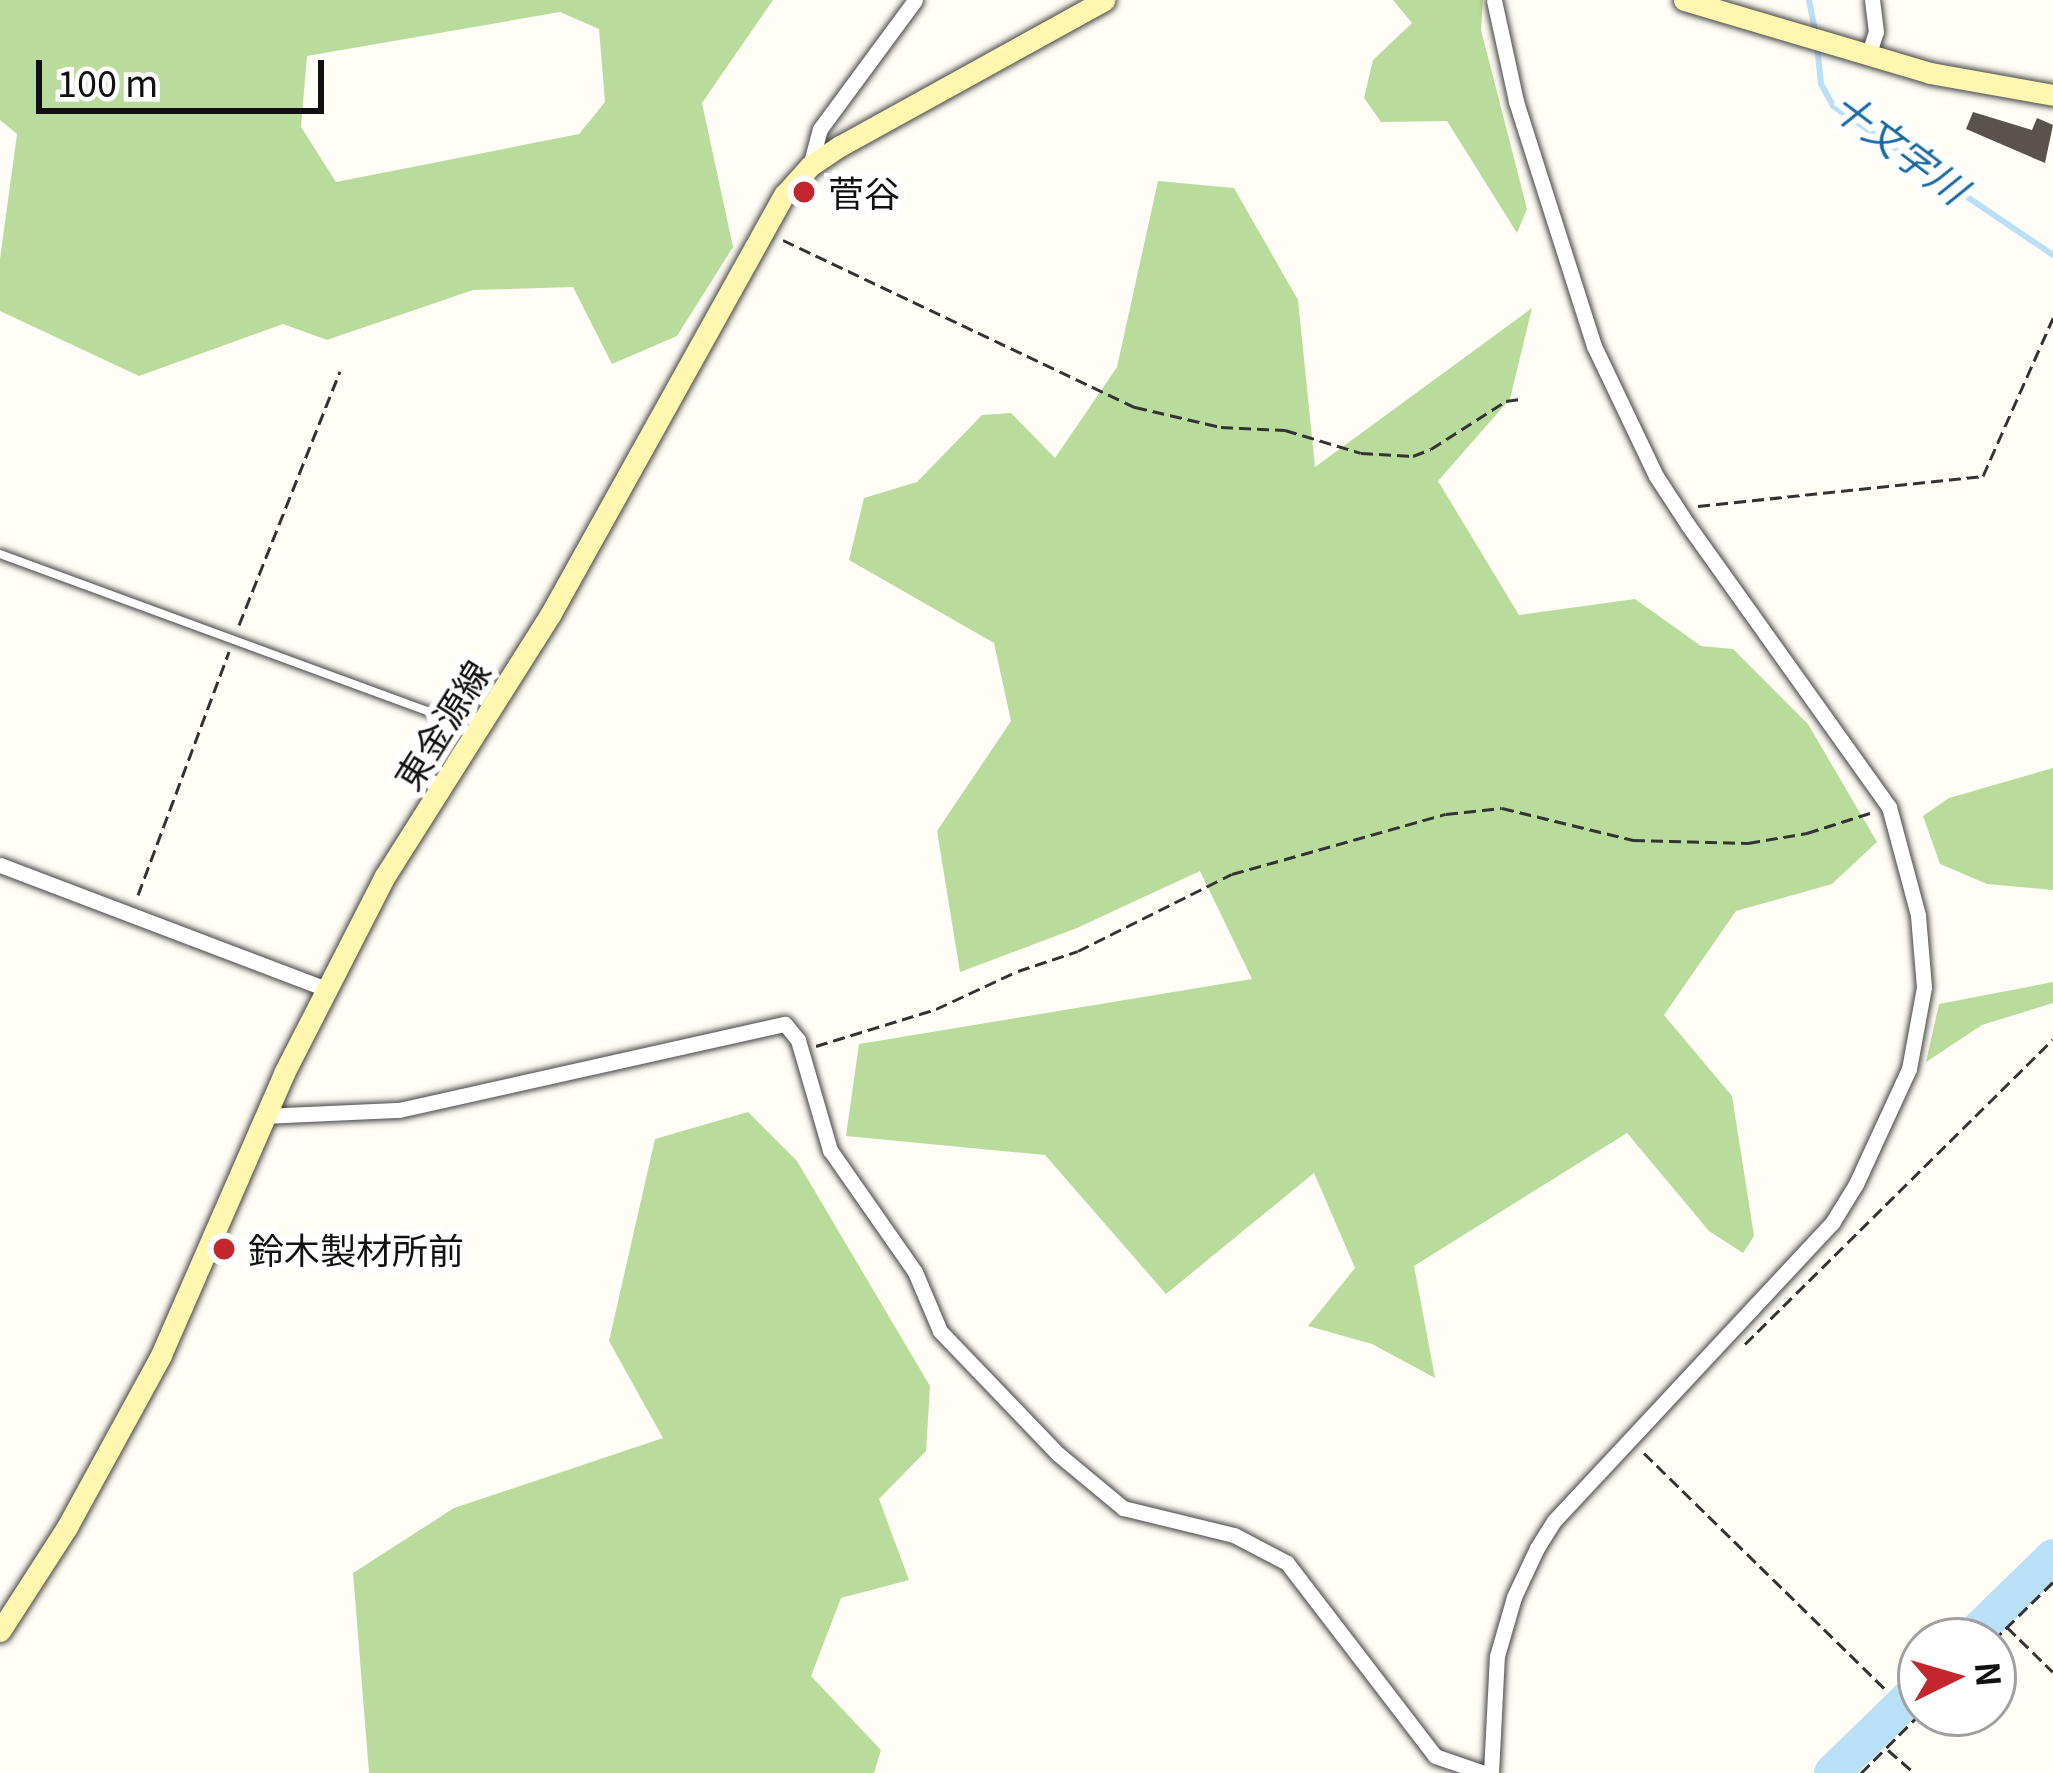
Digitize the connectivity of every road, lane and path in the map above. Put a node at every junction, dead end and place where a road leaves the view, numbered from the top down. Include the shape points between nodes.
1 (915, 0) edge
2 (1104, 0) edge
3 (1494, 0) edge
4 (1684, 0) edge
5 (1871, 0) edge
6 (1868, 56) junction
7 (2053, 95) edge
8 (810, 166) junction
9 (765, 231) junction
10 (2053, 318) edge
11 (1520, 398) dead end
12 (1677, 508) junction
13 (0, 554) edge
14 (484, 716) junction
15 (1889, 807) junction
16 (0, 865) edge
17 (327, 989) junction
18 (2053, 1039) edge
19 (801, 1050) junction
20 (265, 1117) junction
21 (1740, 1348) dead end
22 (1640, 1448) dead end
23 (2053, 1582) edge
24 (2017, 1617) edge
25 (0, 1631) edge
26 (2017, 1637) edge
27 (2053, 1672) edge
28 (1887, 1691) dead end
29 (1897, 1737) edge
30 (1886, 1748) junction
31 (1488, 1773) edge
32 (1861, 1773) edge
33 (1914, 1773) edge

1 - 8 street via 820,129
2 - 8 main road, 東金源線
3 - 12 street via 1522,121 1594,346
4 - 6 main road
5 - 6 street via 1876,32
6 - 7 main road
8 - 9 main road, 東金源線
9 - 11 path via 1135,407 1221,427 1286,430 1361,453 1413,456
9 - 14 main road, 東金源線 via 550,615
10 - 12 path via 1983,476
12 - 15 street
13 - 14 lane via 451,720
14 - 17 main road, 東金源線
15 - 19 path via 1748,843 1633,840 1502,808 1446,814 1232,874 1078,951 936,1009
15 - 31 street via 1918,915 1924,987 1909,1069 1832,1223 1537,1548 1497,1656
16 - 17 street
17 - 20 main road, 東金源線
18 - 21 path
19 - 20 street via 784,1024 399,1110
19 - 31 street via 830,1150 915,1272 940,1331 1058,1454 1124,1508 1234,1535 1287,1563 1435,1756
20 - 25 main road, 東金源線 via 161,1355
22 - 28 path
23 - 24 path
26 - 27 path
29 - 30 path
30 - 32 path
30 - 33 path

